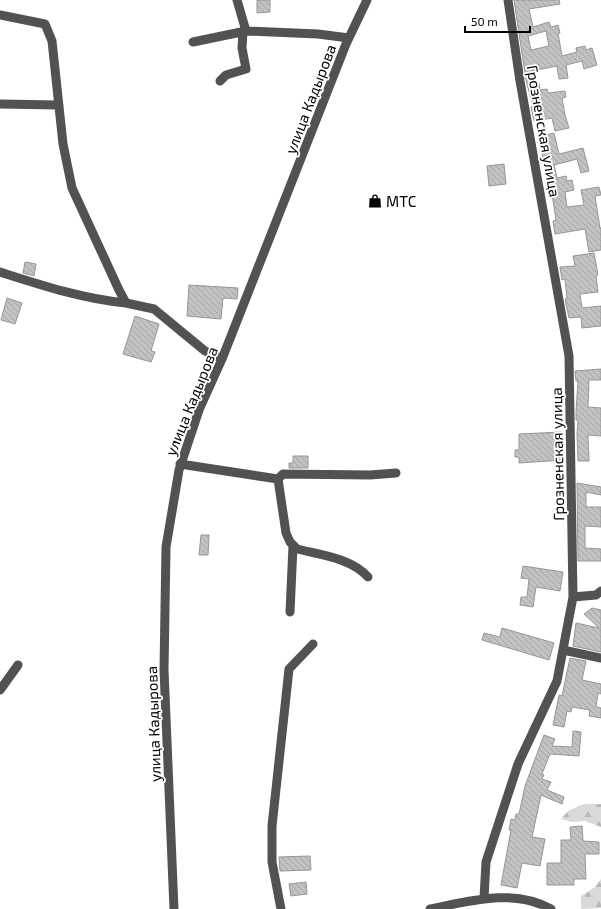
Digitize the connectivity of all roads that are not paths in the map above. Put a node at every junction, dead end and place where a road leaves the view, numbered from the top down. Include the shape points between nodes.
1 (237, 0) edge
2 (367, 0) edge
3 (508, 0) edge
4 (0, 15) edge
5 (244, 31) junction
6 (349, 38) junction
7 (193, 42) dead end
8 (220, 81) dead end
9 (0, 104) edge
10 (59, 105) junction
11 (0, 272) edge
12 (126, 303) junction
13 (222, 359) junction
14 (180, 464) junction
15 (396, 473) dead end
16 (278, 479) junction
17 (293, 546) junction
18 (368, 577) dead end
19 (601, 591) edge
20 (573, 597) junction
21 (290, 612) dead end
22 (313, 644) dead end
23 (563, 650) junction
24 (601, 658) edge
25 (18, 665) dead end
26 (0, 690) edge
27 (484, 898) junction
28 (452, 907) edge
29 (174, 909) edge
30 (281, 909) edge
31 (430, 909) edge
32 (550, 909) edge

1 - 5 street
2 - 6 street, улица Кадырова
3 - 20 street, Грозненская улица via 569,356
4 - 10 street via 45,24 52,41
5 - 6 street
5 - 7 street
5 - 8 street via 242,48 246,68
6 - 13 street, улица Кадырова
9 - 10 street
10 - 12 street via 63,144 72,188
11 - 12 street via 51,288
12 - 13 street via 154,310 205,351
13 - 14 street, улица Кадырова via 199,410
14 - 16 street
14 - 29 street, улица Кадырова via 166,548 164,647
15 - 16 street via 283,474
16 - 17 street via 286,533
17 - 18 street via 340,560 362,570
17 - 21 street
19 - 20 street
20 - 23 street, Грозненская улица
22 - 30 street via 289,669 272,826 272,862
23 - 24 street
23 - 27 street, Грозненская улица via 557,681 518,764 486,862
25 - 26 street
27 - 28 street
27 - 32 street via 515,898 539,902
28 - 31 street

